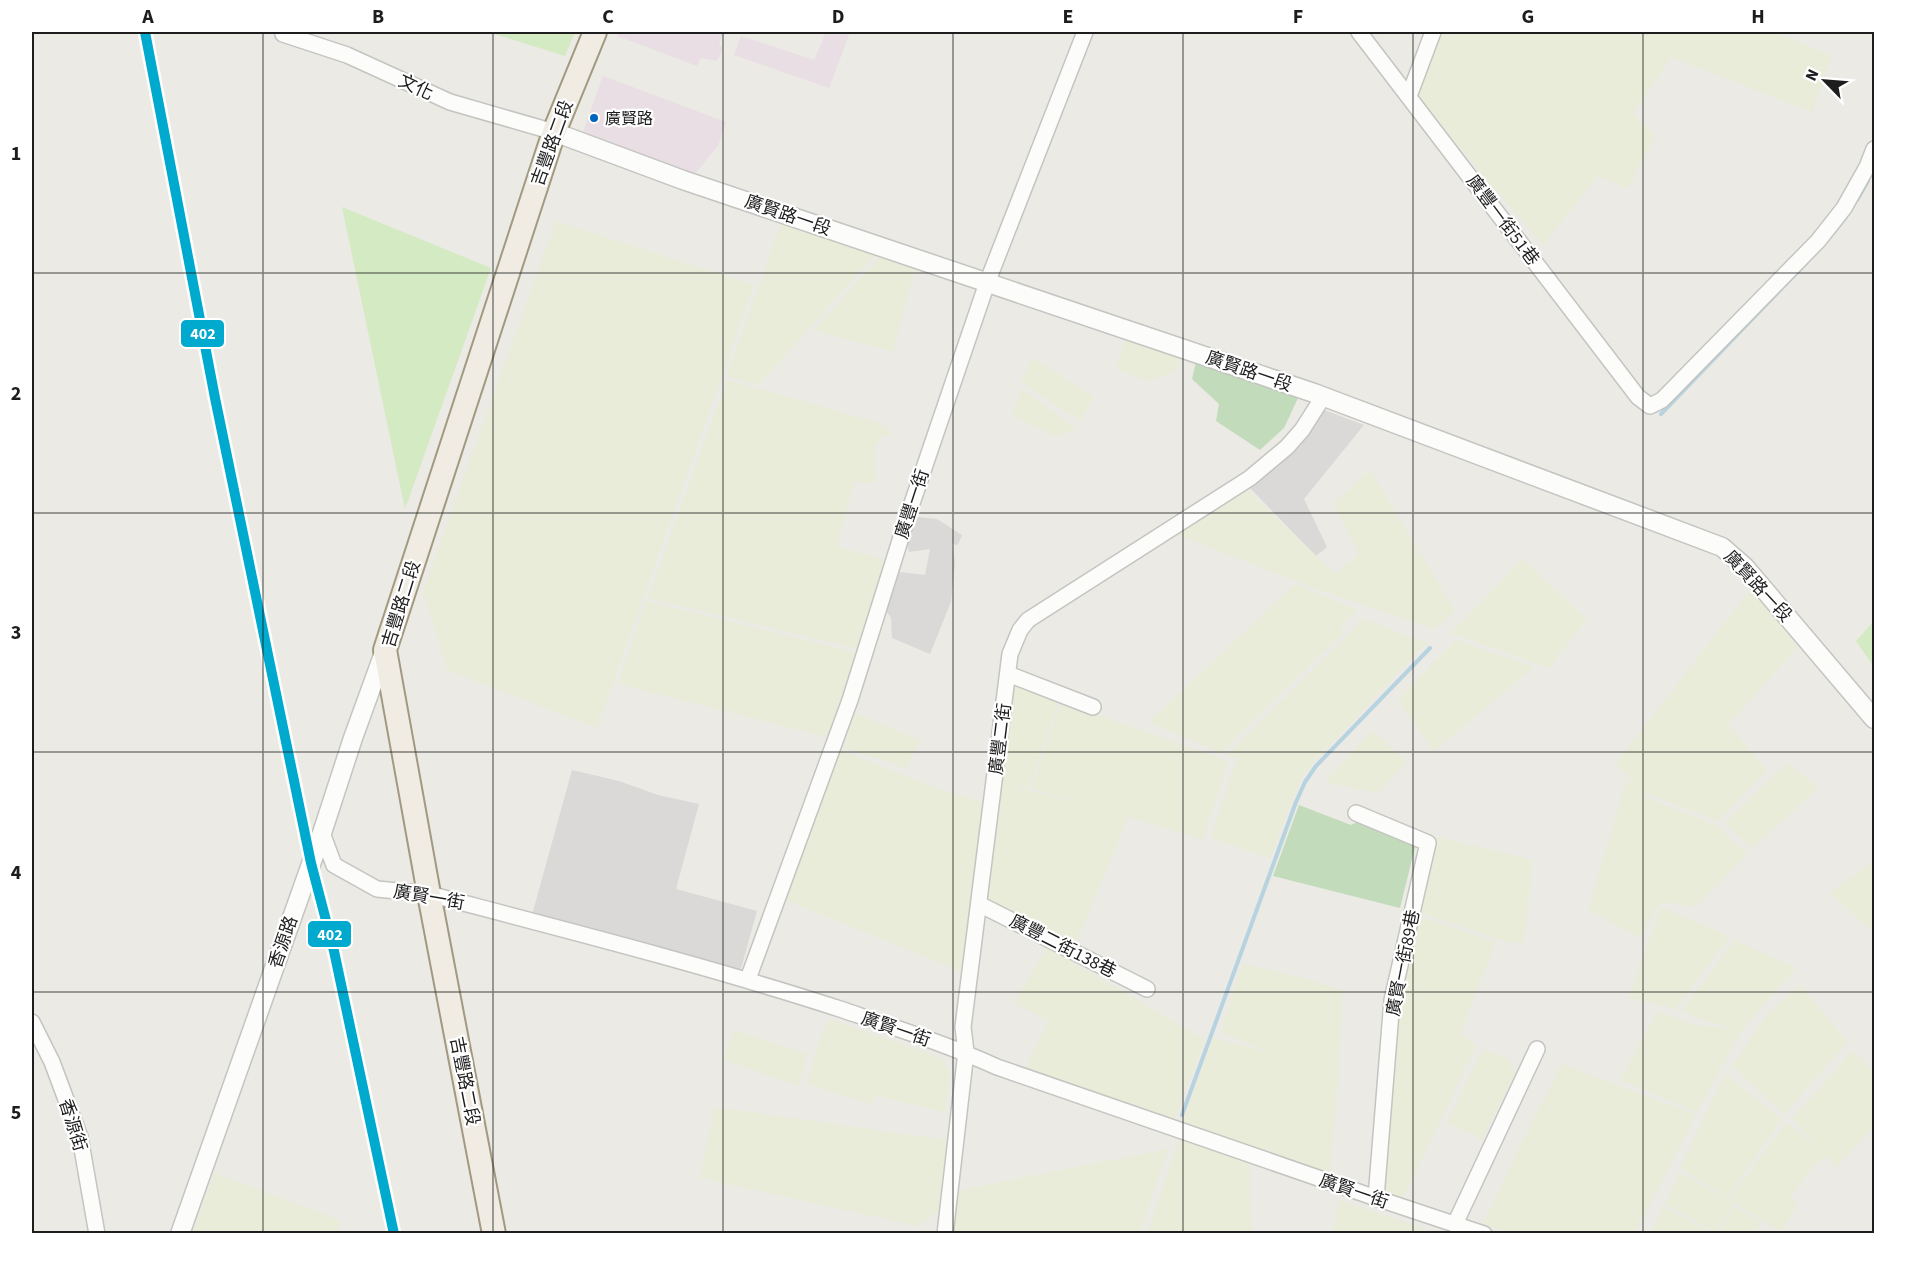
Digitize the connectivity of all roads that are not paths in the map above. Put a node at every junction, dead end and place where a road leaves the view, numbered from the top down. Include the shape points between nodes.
1 (283, 32) edge
2 (596, 32) edge
3 (1085, 32) edge
4 (1359, 32) edge
5 (1432, 32) edge
6 (1409, 96) junction
7 (554, 132) junction
8 (1875, 148) edge
9 (987, 283) junction
10 (1323, 397) junction
11 (385, 650) junction
12 (1008, 674) junction
13 (1093, 706) dead end
14 (1875, 719) edge
15 (1356, 813) dead end
16 (321, 833) junction
17 (429, 894) junction
18 (979, 904) junction
19 (748, 979) junction
20 (1147, 988) dead end
21 (32, 1022) edge
22 (1538, 1049) dead end
23 (966, 1052) junction
24 (1376, 1198) junction
25 (1455, 1224) junction
26 (97, 1233) edge
27 (180, 1233) edge
28 (494, 1233) edge
29 (945, 1233) edge
30 (1484, 1233) edge

1 - 7 street, 文化 via 347,55 450,102
2 - 7 main road, 吉豐路二段
3 - 9 street, 廣豐一街
4 - 6 street, 廣豐一街51巷
5 - 6 street
6 - 8 street, 廣豐一街51巷 via 1638,397 1650,406 1662,400 1818,241 1844,207
7 - 9 street, 廣賢路一段
7 - 11 main road, 吉豐路二段
9 - 10 street, 廣賢路一段
9 - 19 street, 廣豐一街 via 850,700
10 - 12 street, 廣豐二街 via 1287,447 1250,478 1028,620 1010,654
10 - 14 street, 廣賢路一段 via 1722,547 1745,567
11 - 16 street, 香源路
11 - 17 main road, 吉豐路二段
12 - 13 street
12 - 18 street, 廣豐二街
15 - 24 street, 廣賢一街89巷 via 1428,843 1392,1000
16 - 17 street, 廣賢一街 via 333,865 377,888
16 - 27 street, 香源路
17 - 19 street, 廣賢一街
17 - 28 main road, 吉豐路二段
18 - 20 street, 廣豐二街138巷
18 - 23 street, 廣豐二街 via 963,1027
19 - 23 street, 廣賢一街
21 - 26 street, 香源街 via 52,1062 80,1137
22 - 25 street
23 - 24 street, 廣賢一街 via 997,1067
23 - 29 street, 廣豐二街
24 - 25 street, 廣賢一街
25 - 30 street, 廣賢一街

